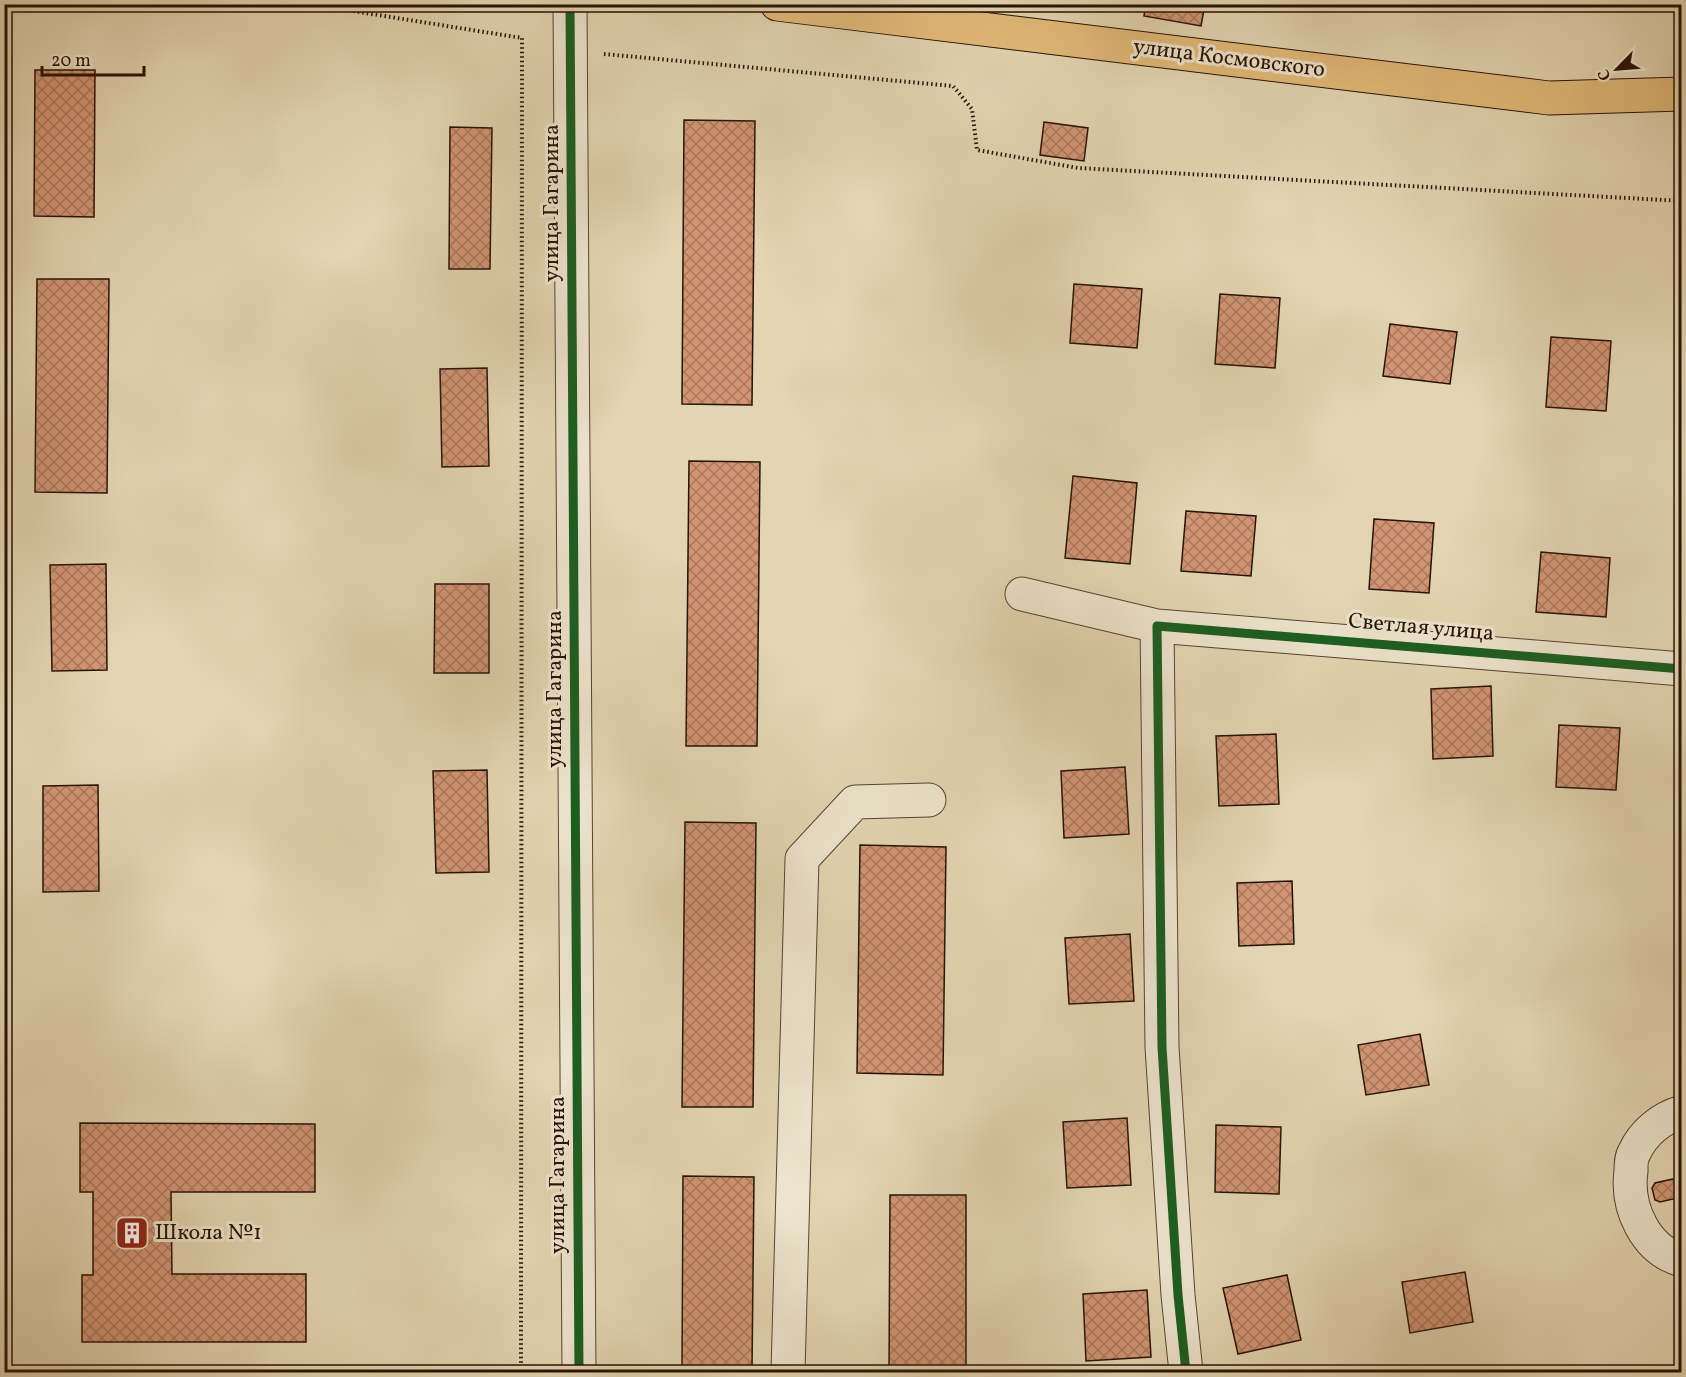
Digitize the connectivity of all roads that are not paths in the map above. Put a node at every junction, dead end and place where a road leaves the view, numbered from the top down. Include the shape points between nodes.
1 (570, 4) edge
2 (777, 4) edge
3 (1682, 94) edge
4 (1022, 594) dead end
5 (1157, 626) junction
6 (1682, 669) edge
7 (929, 800) dead end
8 (1682, 1112) edge
9 (1682, 1260) edge
10 (579, 1372) edge
11 (788, 1372) edge
12 (1186, 1372) edge

1 - 10 street, улица Гагарина
2 - 3 main road, улица Космовского via 1549,98
4 - 5 street, Светлая улица
5 - 6 street, Светлая улица
5 - 12 street via 1162,1047
7 - 11 street via 855,802 802,859
8 - 9 street via 1644,1134 1633,1155 1629,1183 1643,1232 1658,1249

